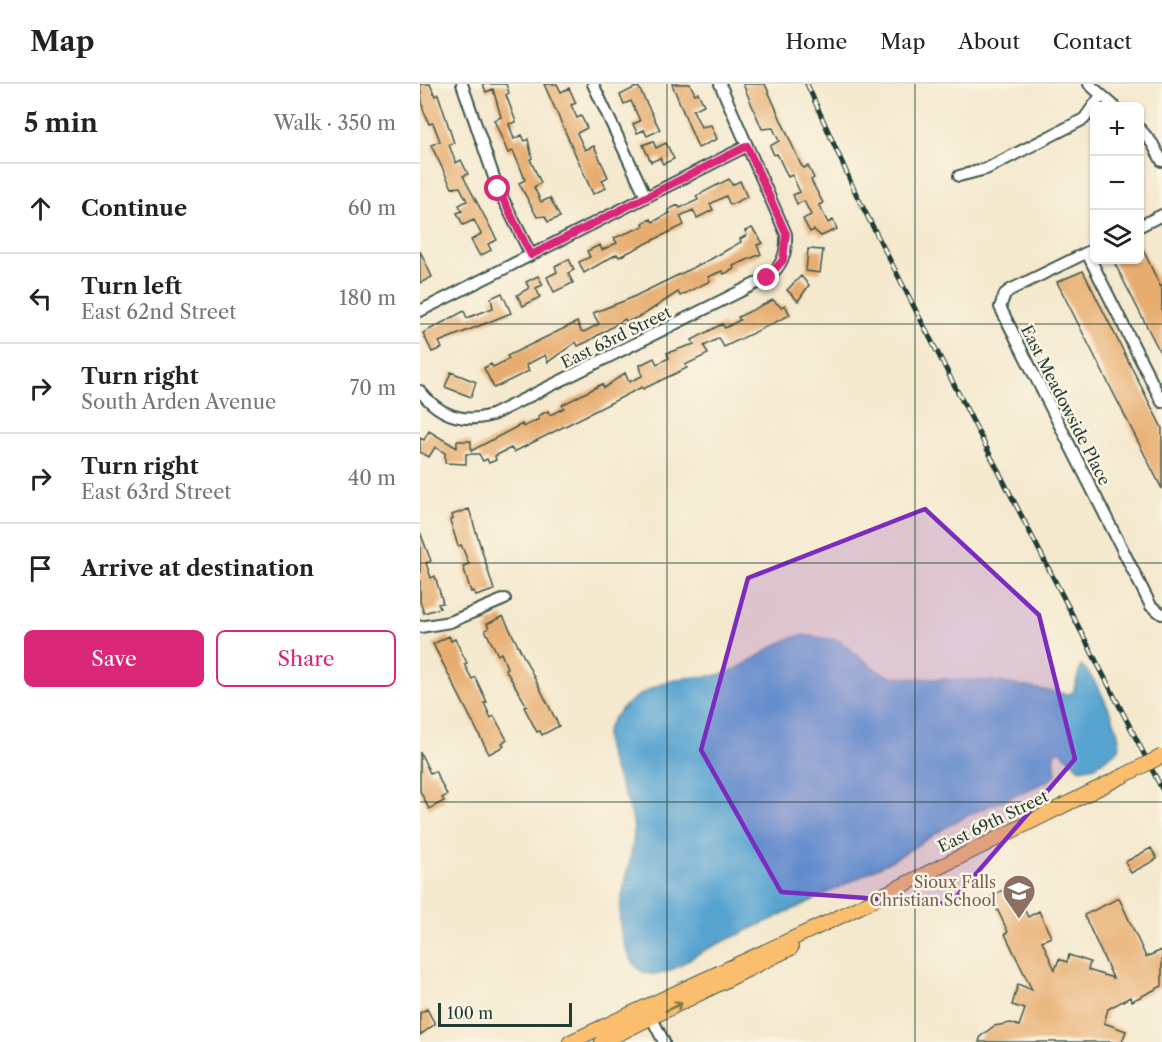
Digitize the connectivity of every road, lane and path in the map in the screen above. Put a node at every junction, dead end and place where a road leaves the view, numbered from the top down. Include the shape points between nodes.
1 (462, 84) edge
2 (593, 84) edge
3 (720, 84) edge
4 (1089, 84) edge
5 (1100, 97) junction
6 (1108, 102) edge
7 (1144, 134) edge
8 (747, 146) junction
9 (1162, 161) edge
10 (959, 176) dead end
11 (646, 197) junction
12 (1162, 215) edge
13 (1144, 224) edge
14 (1090, 251) edge
15 (531, 255) junction
16 (1097, 264) edge
17 (420, 310) edge
18 (420, 391) edge
19 (1162, 402) edge
20 (505, 599) dead end
21 (1162, 614) edge
22 (420, 627) edge
23 (1162, 756) edge
24 (649, 1011) junction
25 (570, 1042) edge
26 (602, 1042) edge
27 (664, 1042) edge

1 - 15 street via 498,189
2 - 11 street
3 - 8 street
4 - 5 street
5 - 6 street
5 - 10 street via 1084,119 986,169
7 - 9 street
8 - 11 street
8 - 18 street, East 63rd Street via 786,234 786,250 777,270 767,278 492,415 469,420 443,413
11 - 15 street
12 - 13 street
14 - 21 street, East Meadowside Place via 1010,290 1001,301 1002,312 1151,606
15 - 17 street
16 - 19 street
20 - 22 street via 450,622
23 - 24 main road, East 69th Street, bridge via 839,917 788,950
24 - 25 main road, East 69th Street
24 - 26 main road, East 69th Street
24 - 27 street

